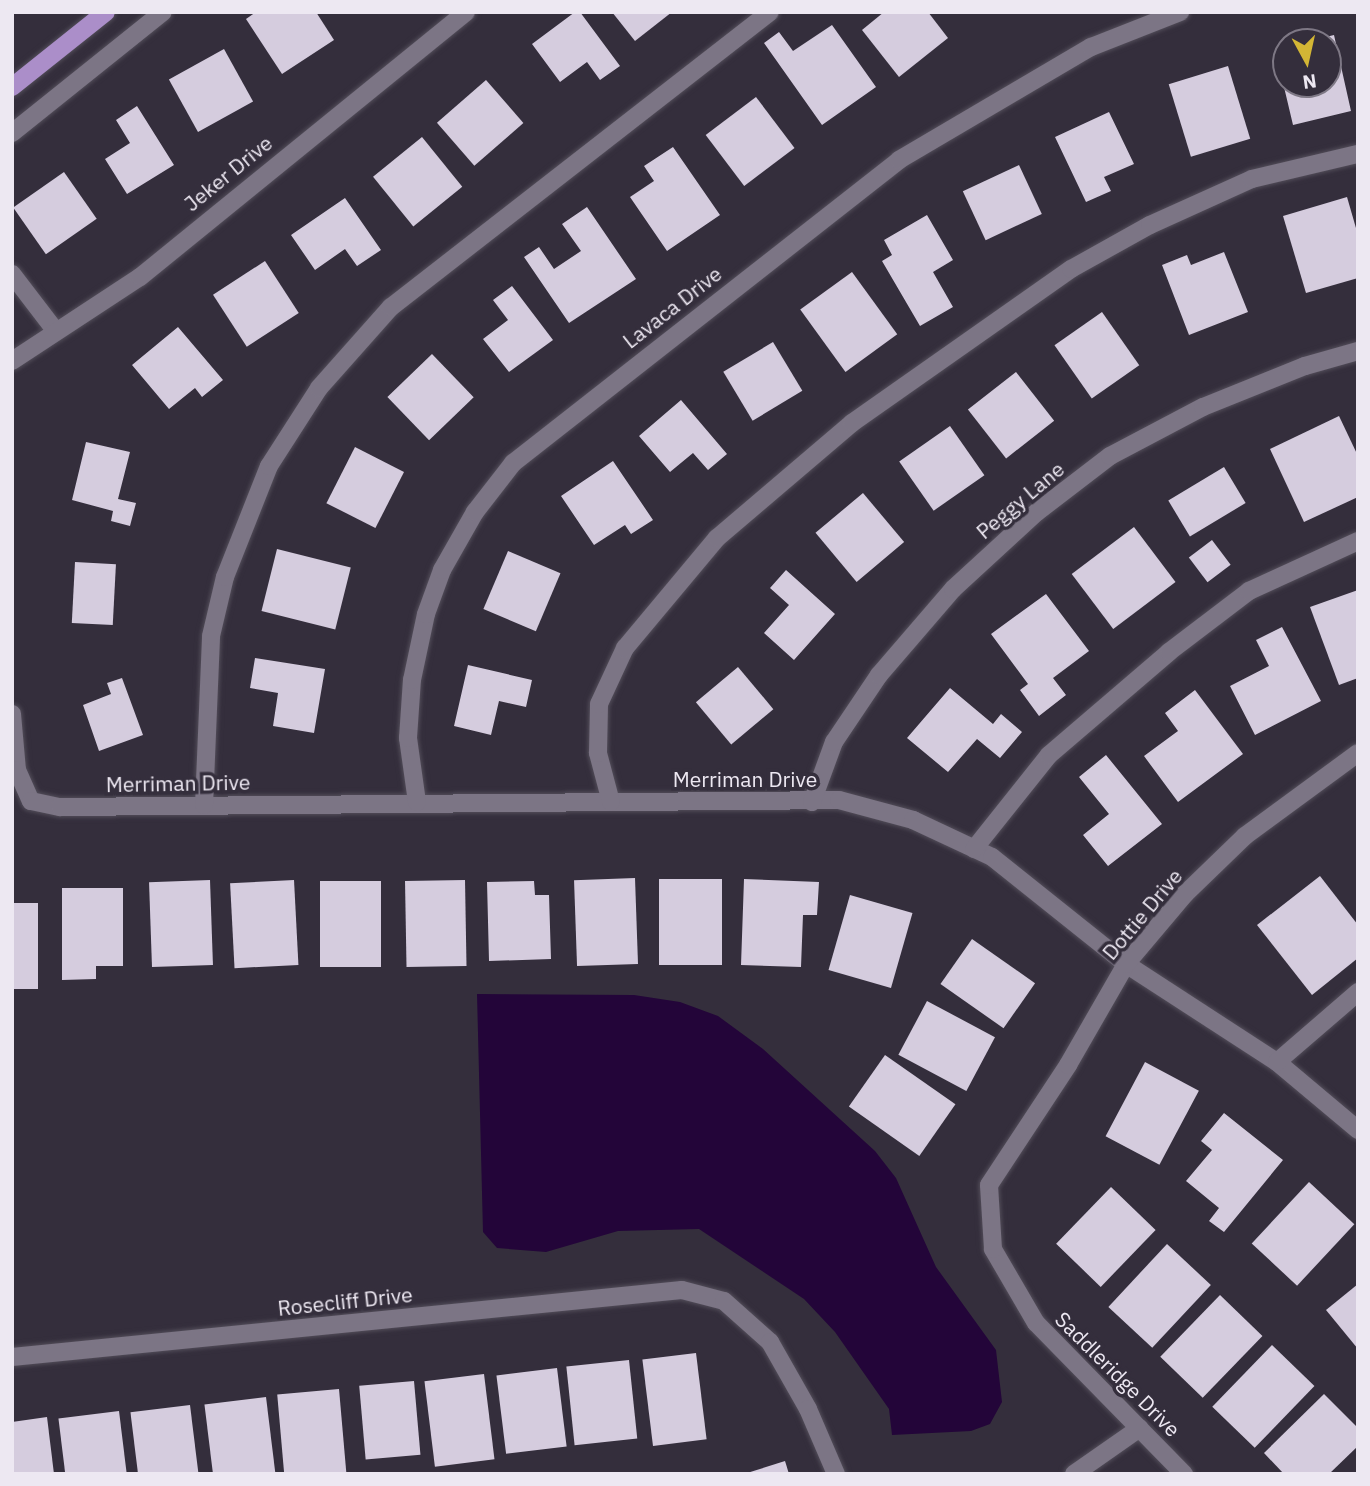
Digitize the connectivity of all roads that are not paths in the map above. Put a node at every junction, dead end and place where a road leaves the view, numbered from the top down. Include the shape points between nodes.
1 (106, 12) edge
2 (163, 12) edge
3 (466, 12) edge
4 (770, 12) edge
5 (1180, 12) edge
6 (1126, 21) edge
7 (12, 87) edge
8 (12, 133) edge
9 (1358, 154) edge
10 (12, 274) edge
11 (54, 329) junction
12 (1358, 351) edge
13 (12, 360) edge
14 (1358, 541) edge
15 (12, 714) edge
16 (1358, 753) edge
17 (417, 802) junction
18 (611, 802) junction
19 (812, 802) junction
20 (204, 805) junction
21 (974, 849) junction
22 (1126, 964) junction
23 (1358, 992) edge
24 (1277, 1062) junction
25 (1358, 1130) edge
26 (989, 1185) joint
27 (12, 1357) edge
28 (1140, 1428) junction
29 (836, 1474) edge
30 (1073, 1474) edge
31 (1184, 1474) edge

1 - 7 main road
2 - 8 street
3 - 11 street, Jeker Drive via 140,277
4 - 20 street via 391,307 319,388 269,466 225,577 211,636
5 - 6 street, Lavaca Drive
6 - 17 street, Lavaca Drive via 899,160 513,463 475,512 442,570 426,614 412,680 408,738
9 - 18 street via 1252,178 1150,225 1072,269 852,424 717,538 625,648 599,704 598,753
10 - 11 street
11 - 13 street, Jeker Drive
12 - 19 street, Peggy Lane via 1305,366 1203,407 1110,456 1037,512 953,589 879,675 834,741
14 - 21 street via 1249,591 1169,652 1049,755
15 - 20 street, Merriman Drive via 17,770 31,801 60,807
16 - 22 street, Dottie Drive via 1245,836 1185,894
17 - 18 street, Merriman Drive
17 - 20 street, Merriman Drive
18 - 19 street, Merriman Drive
19 - 21 street, Merriman Drive via 839,800 913,820
21 - 22 street, Merriman Drive via 992,857
22 - 24 street, Merriman Drive
22 - 26 street, Dottie Drive via 1068,1065
23 - 24 street
24 - 25 street, Merriman Drive
26 - 28 street, Saddleridge Drive via 993,1250 1036,1323
27 - 29 street, Rosecliff Drive via 682,1290 724,1301 770,1342 808,1409
28 - 30 street
28 - 31 street, Saddleridge Drive

